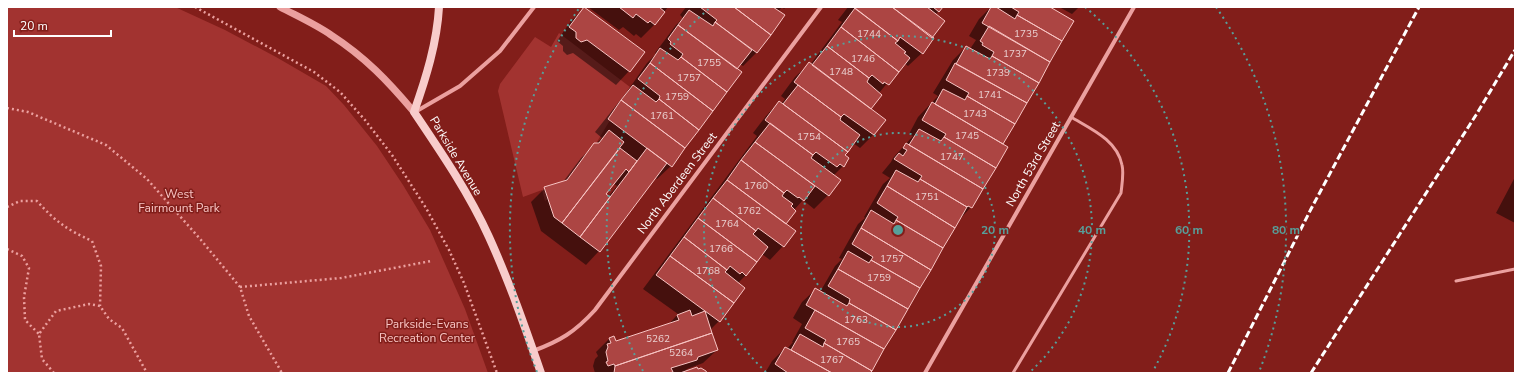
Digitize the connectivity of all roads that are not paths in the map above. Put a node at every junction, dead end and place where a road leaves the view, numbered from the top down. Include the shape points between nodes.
1 (280, 7) edge
2 (439, 7) edge
3 (534, 7) edge
4 (821, 7) edge
5 (1134, 7) edge
6 (414, 112) junction
7 (1071, 117) junction
8 (1515, 268) edge
9 (1456, 281) dead end
10 (533, 351) junction
11 (541, 373) edge
12 (924, 373) edge
13 (1013, 373) edge

1 - 6 street, Parkside Avenue via 330,34 358,54 389,82
2 - 6 main road via 426,79
3 - 6 street via 500,51 460,86
4 - 10 street, North Aberdeen Street via 595,310 585,321 556,342
5 - 7 street, North 53rd Street
6 - 10 main road, Parkside Avenue via 451,167 489,236
7 - 12 street, North 53rd Street
7 - 13 lane via 1104,137 1118,151 1122,166 1121,193
8 - 9 lane
10 - 11 main road, Parkside Avenue

